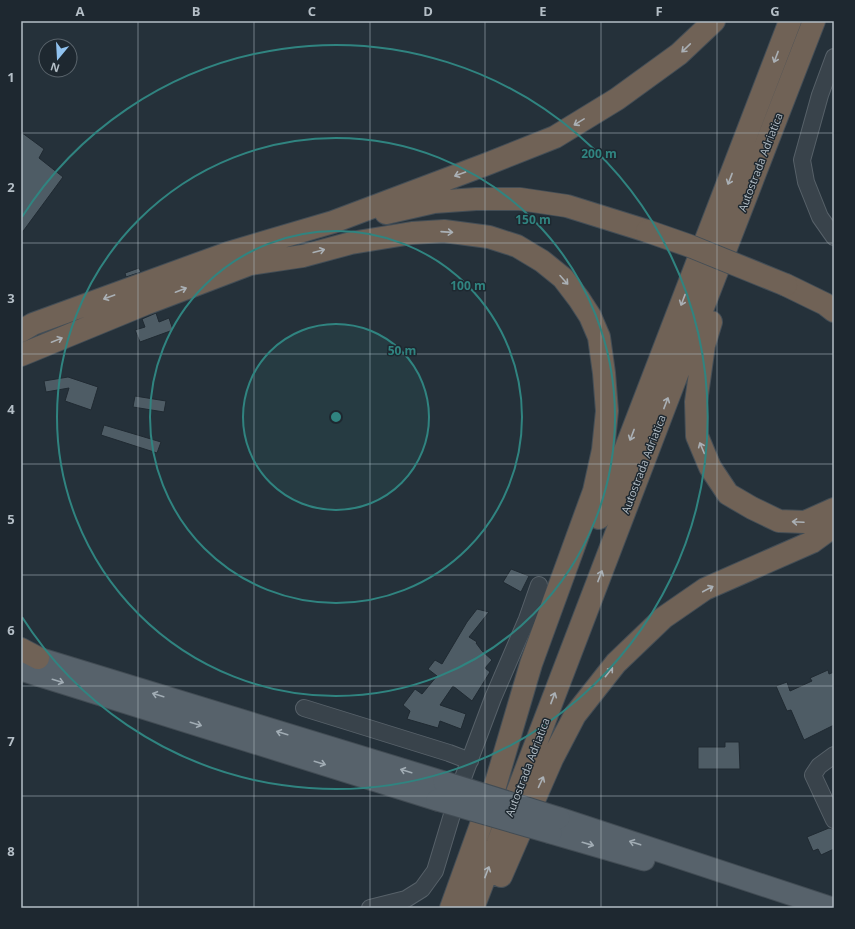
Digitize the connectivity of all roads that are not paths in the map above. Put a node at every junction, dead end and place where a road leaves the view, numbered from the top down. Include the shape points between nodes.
1 (714, 21) edge
2 (790, 21) edge
3 (814, 21) edge
4 (834, 57) edge
5 (792, 81) junction
6 (334, 228) junction
7 (834, 237) edge
8 (228, 253) junction
9 (250, 264) junction
10 (834, 311) edge
11 (21, 331) edge
12 (21, 355) edge
13 (834, 509) edge
14 (834, 526) edge
15 (539, 585) dead end
16 (25, 657) edge
17 (304, 708) dead end
18 (834, 755) edge
19 (470, 761) junction
20 (493, 793) junction
21 (834, 820) edge
22 (555, 826) junction
23 (370, 908) edge
24 (451, 908) edge
25 (473, 908) edge
26 (487, 908) edge
27 (812, 908) edge
28 (832, 908) edge

1 -> 8 highway via 679,54 617,99 555,137 333,222
2 -> 20 highway, Autostrada Adriatica
3 - 5 highway, Autostrada Adriatica
4 - 7 street via 820,95 802,160 806,182 820,217
13 -> 5 highway via 805,522 779,521 752,508 728,494 710,467 697,436 696,402 704,344
25 -> 5 highway, Autostrada Adriatica
6 - 8 highway
6 - 9 highway
6 - 10 highway, bridge via 434,202 520,199 567,206 690,246 786,285
8 -> 11 highway via 33,324
12 -> 9 highway
9 -> 20 highway via 303,256 351,243 412,233 444,231 489,237 517,246 542,261 563,278 590,316 599,338 604,373 607,411 603,450 594,491 531,664
26 -> 14 highway via 552,759 575,715 616,663 663,618 705,589 812,542
15 - 19 street
16 - 22 main road, bridge
17 - 19 street
18 - 21 street via 819,766 813,775
19 - 23 street via 435,872 422,889 406,899
20 - 24 highway, Autostrada Adriatica
22 -> 27 main road
28 -> 22 main road

